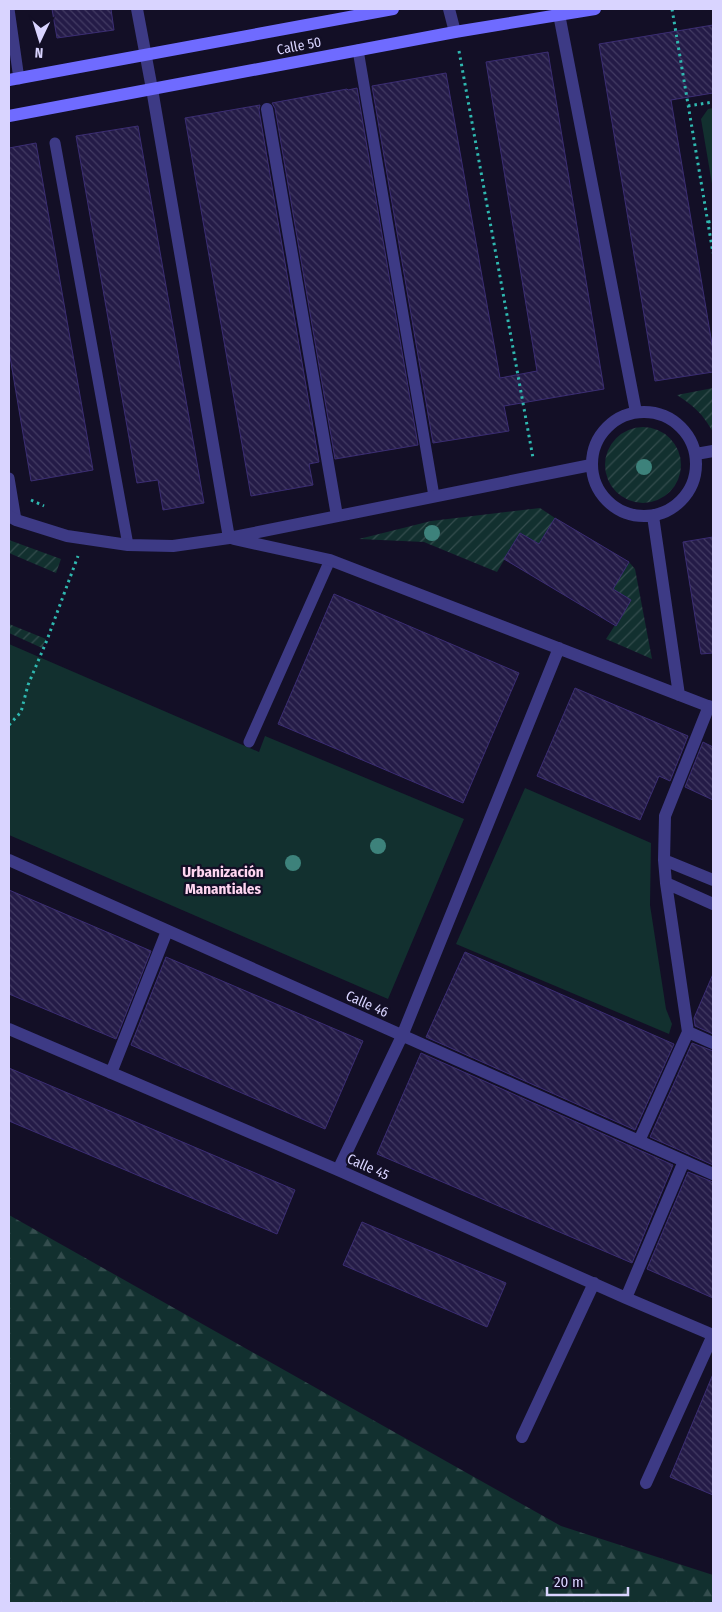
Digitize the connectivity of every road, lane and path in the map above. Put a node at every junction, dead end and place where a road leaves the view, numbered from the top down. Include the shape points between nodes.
1 (9, 9) edge
2 (137, 9) edge
3 (393, 9) edge
4 (448, 9) edge
5 (595, 9) edge
6 (672, 9) edge
7 (559, 12) edge
8 (455, 32) junction
9 (358, 50) junction
10 (145, 55) junction
11 (14, 79) edge
12 (152, 89) junction
13 (713, 102) edge
14 (688, 106) junction
15 (267, 109) dead end
16 (9, 116) edge
17 (55, 143) dead end
18 (708, 222) junction
19 (713, 222) edge
20 (713, 253) edge
21 (636, 412) junction
22 (713, 451) edge
23 (696, 454) junction
24 (591, 465) junction
25 (536, 476) junction
26 (9, 478) edge
27 (434, 496) junction
28 (337, 516) junction
29 (653, 516) junction
30 (12, 518) edge
31 (83, 538) junction
32 (229, 538) junction
33 (128, 545) junction
34 (330, 560) junction
35 (559, 648) junction
36 (679, 695) junction
37 (711, 707) edge
38 (9, 725) edge
39 (249, 742) dead end
40 (9, 860) edge
41 (664, 860) junction
42 (713, 880) edge
43 (666, 883) junction
44 (713, 904) edge
45 (167, 931) junction
46 (9, 1029) edge
47 (688, 1032) junction
48 (402, 1036) junction
49 (713, 1043) edge
50 (111, 1073) junction
51 (640, 1141) junction
52 (684, 1161) junction
53 (338, 1170) junction
54 (713, 1174) edge
55 (594, 1284) junction
56 (626, 1298) junction
57 (713, 1335) edge
58 (522, 1437) dead end
59 (646, 1483) dead end

1 - 11 lane
2 - 10 street
3 - 10 main road, Calle 50
4 - 8 street
5 - 7 main road, Calle 50
6 - 14 path
7 - 8 main road, Calle 50
7 - 21 street
8 - 9 main road, Calle 50
8 - 25 path
9 - 12 main road, Calle 50
9 - 27 lane
10 - 11 main road, Calle 50
10 - 12 street
12 - 16 main road, Calle 50
12 - 32 street
13 - 14 path
14 - 18 path
15 - 28 street
17 - 33 lane
18 - 19 path
18 - 20 path
21 - 23 street via 652,412 680,426
21 - 24 street via 618,418 604,430 594,446
22 - 23 street
23 - 29 street via 692,487 669,511
24 - 25 street
24 - 29 street via 594,483 603,498 618,510 634,516
25 - 27 street
26 - 30 lane
27 - 28 street
28 - 32 street
29 - 36 street
30 - 31 street
31 - 33 street
31 - 38 path via 21,712
32 - 33 street via 173,546
32 - 34 street
34 - 35 street
34 - 39 lane
35 - 36 street
35 - 48 street
36 - 37 street
37 - 41 street via 665,816
40 - 45 street, Calle 46
41 - 42 street
41 - 43 street
43 - 44 street
43 - 47 street
45 - 48 street, Calle 46
45 - 50 street
46 - 50 street, Calle 45
47 - 49 street
47 - 51 street
48 - 51 street, Calle 46
48 - 53 street
50 - 53 street, Calle 45
51 - 52 street, Calle 46
52 - 54 street, Calle 46
52 - 56 street
53 - 55 street, Calle 45
55 - 56 street, Calle 45
55 - 58 street
56 - 57 street, Calle 45
57 - 59 street

